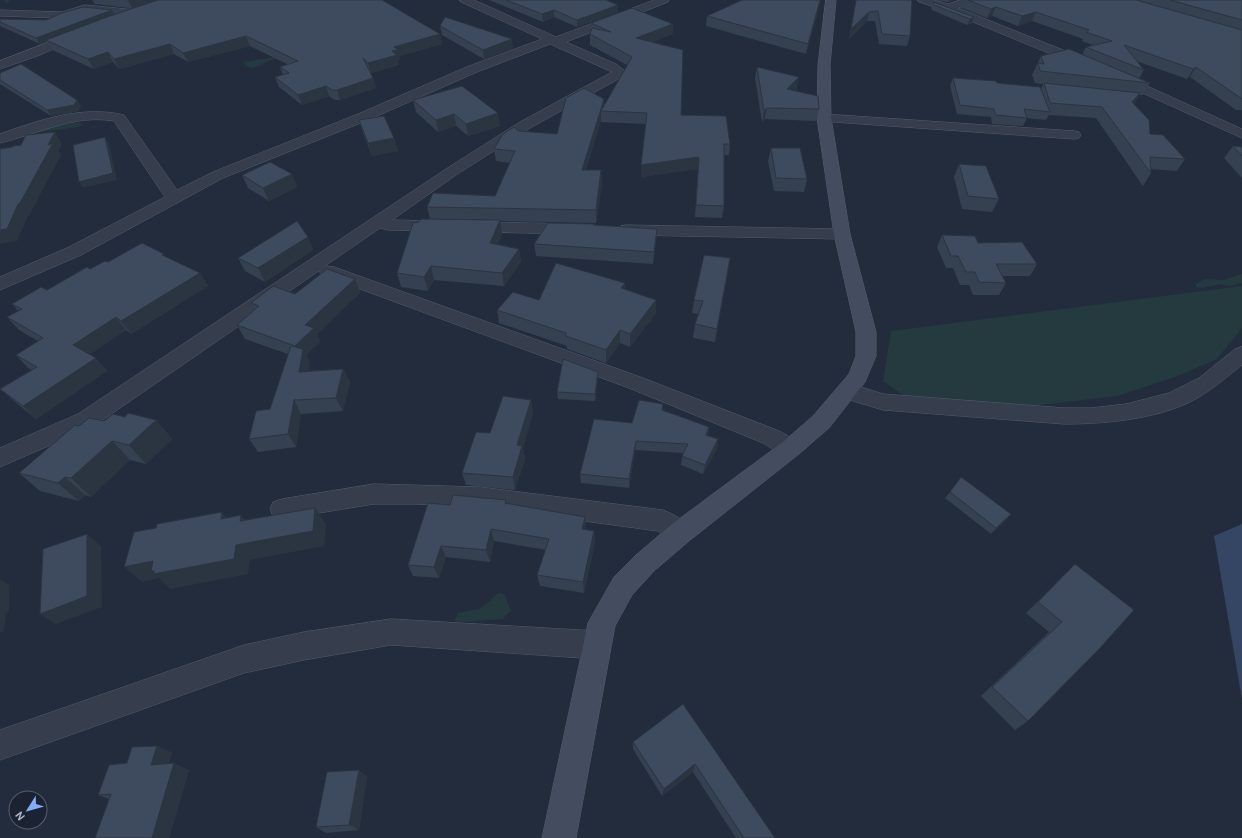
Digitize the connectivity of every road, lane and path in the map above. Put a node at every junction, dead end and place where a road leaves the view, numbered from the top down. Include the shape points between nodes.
1 (465, 0) edge
2 (664, 0) edge
3 (831, 0) edge
4 (923, 0) edge
5 (970, 0) edge
6 (150, 8) edge
7 (948, 8) junction
8 (136, 13) junction
9 (0, 14) edge
10 (110, 22) edge
11 (90, 29) edge
12 (552, 41) junction
13 (0, 65) edge
14 (1094, 67) edge
15 (1107, 72) edge
16 (1140, 100) edge
17 (1169, 101) junction
18 (824, 118) junction
19 (1242, 134) edge
20 (1074, 135) dead end
21 (0, 139) edge
22 (175, 199) junction
23 (378, 222) junction
24 (587, 229) edge
25 (611, 230) edge
26 (842, 234) junction
27 (312, 266) junction
28 (0, 284) edge
29 (1242, 354) edge
30 (848, 390) junction
31 (790, 448) junction
32 (0, 458) edge
33 (282, 509) dead end
34 (680, 533) junction
35 (597, 645) junction
36 (0, 745) edge
37 (559, 838) edge

1 - 12 street
2 - 12 street
3 - 18 main road via 824,65
4 - 7 street
5 - 7 street
6 - 8 street
7 - 14 street
8 - 9 street via 85,8 62,15
8 - 10 street
11 - 13 street
12 - 22 street via 474,69 218,175
12 - 23 street via 612,67 619,71 618,74 525,125
15 - 17 street
16 - 17 street
17 - 19 street
18 - 20 street
18 - 26 main road
21 - 22 street via 73,118 108,115 118,118
22 - 28 street via 75,251
23 - 24 street via 388,225
23 - 27 street
25 - 26 street
26 - 30 main road via 866,332 866,356 858,377
27 - 31 street via 636,383 771,437
27 - 32 street via 86,420
29 - 30 street via 1206,383 1175,400 1126,412 1091,416 883,402
30 - 31 main road via 821,422
31 - 34 main road
33 - 34 street via 374,494 480,496 663,521
34 - 35 main road via 623,586 602,623
35 - 36 street via 391,632 304,646 244,659
35 - 37 main road

